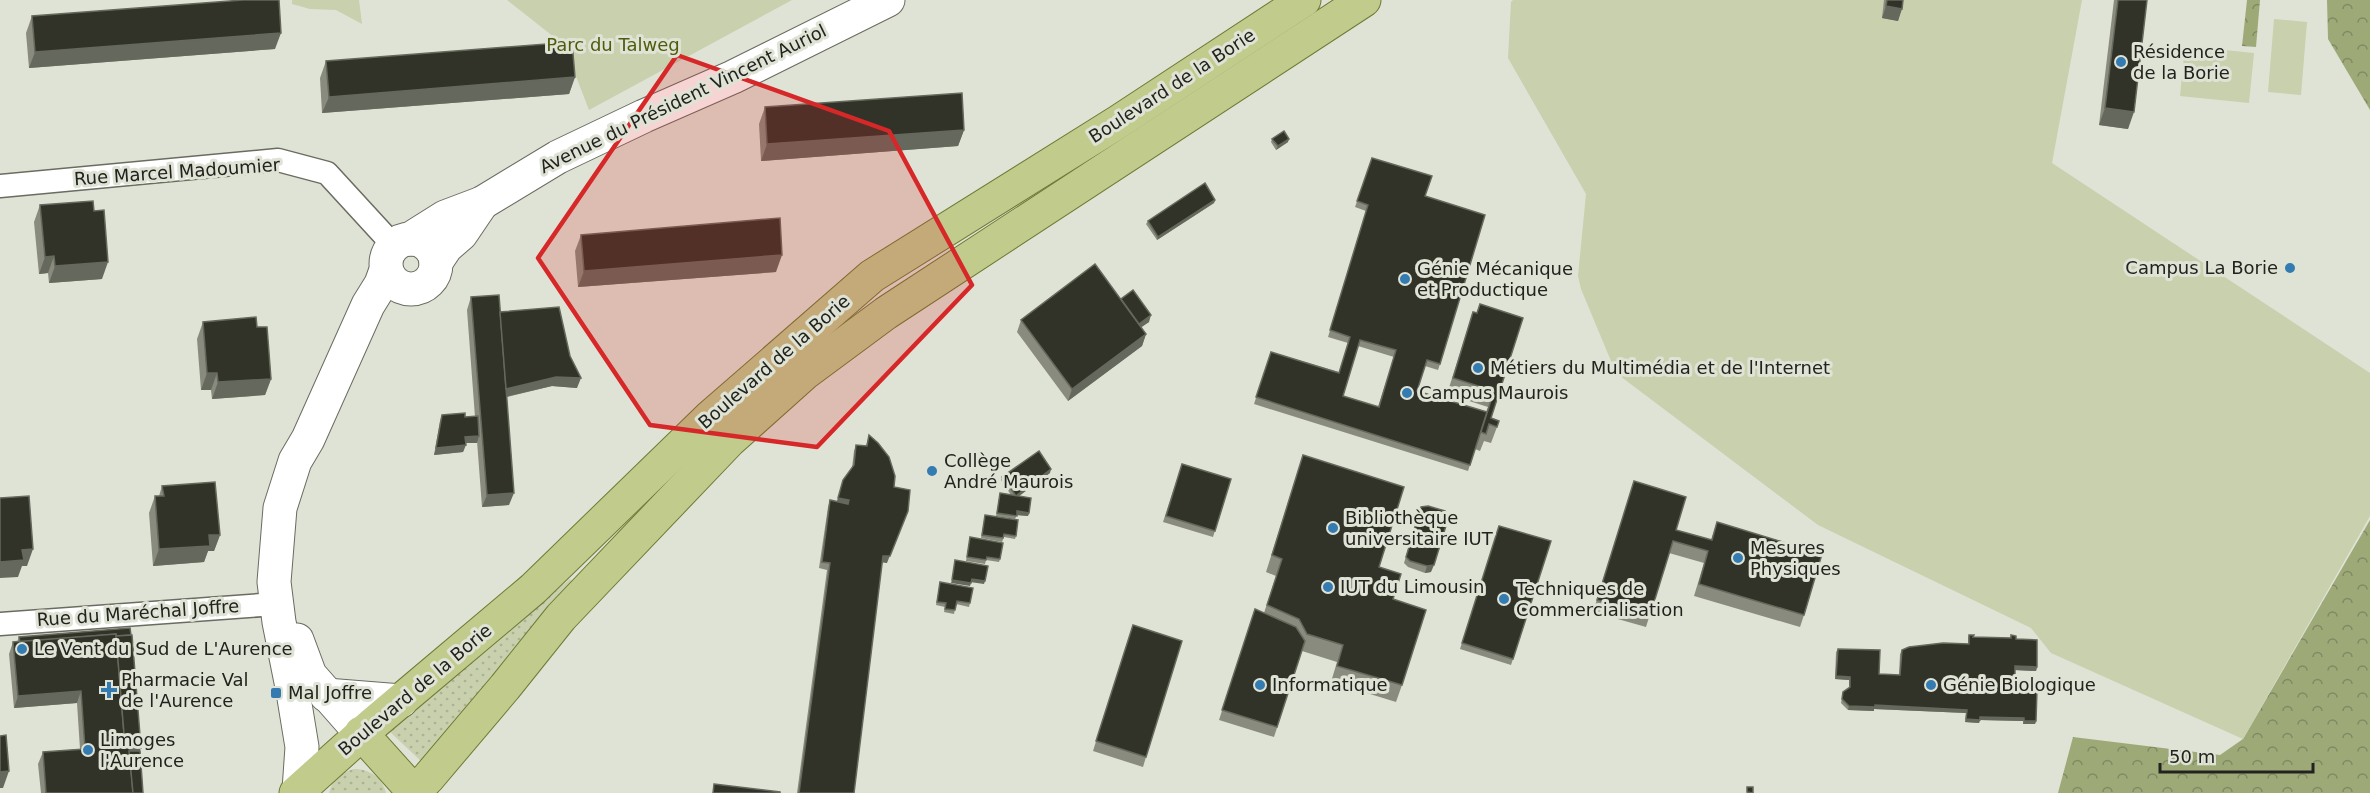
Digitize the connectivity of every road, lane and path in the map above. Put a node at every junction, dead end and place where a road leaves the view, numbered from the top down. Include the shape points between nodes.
1 (888, 0) edge
2 (1304, 0) edge
3 (1364, 0) edge
4 (0, 186) edge
5 (482, 203) junction
6 (399, 261) junction
7 (285, 612) junction
8 (0, 624) edge
9 (326, 695) junction
10 (401, 701) junction
11 (361, 734) junction
12 (299, 792) edge
13 (414, 793) edge

1 - 5 street, Avenue du Président Vincent Auriol via 558,157
2 - 10 main road, Boulevard de la Borie via 872,276 709,418 533,589
3 - 13 main road, Boulevard de la Borie via 886,313 805,373 729,441 561,617
4 - 6 street, Rue Marcel Madoumier via 278,160 327,173
5 - 6 street, Avenue du Président Vincent Auriol via 445,217
5 - 6 street, Avenue du Président Vincent Auriol via 461,234 446,247 426,284 417,288
6 - 7 street, Avenue du Président Vincent Auriol via 346,353 308,439 293,577
7 - 8 street, Rue du Maréchal Joffre
7 - 9 street via 310,675
7 - 12 street via 302,747
9 - 10 street
9 - 11 street
10 - 11 main road, Boulevard de la Borie
11 - 12 main road, Boulevard de la Borie
11 - 13 main road

